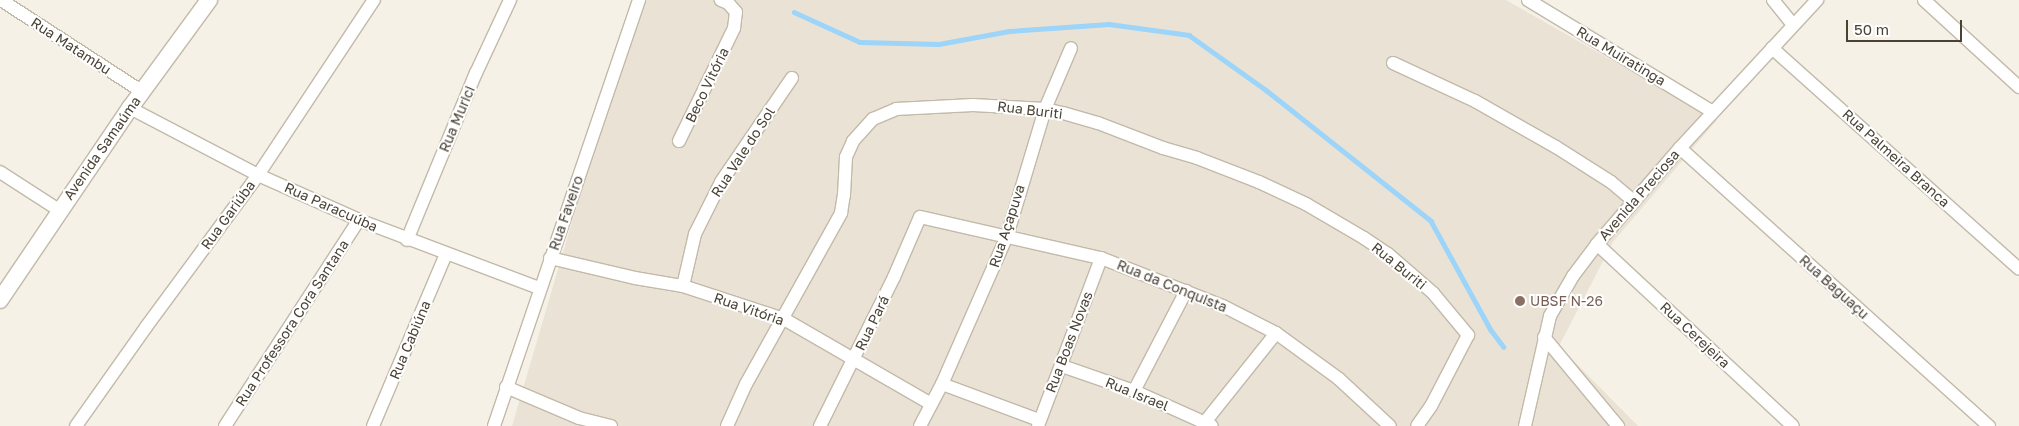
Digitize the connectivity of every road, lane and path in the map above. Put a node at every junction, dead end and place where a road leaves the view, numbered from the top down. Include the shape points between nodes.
1 (1, 0) edge
2 (209, 0) edge
3 (374, 0) edge
4 (510, 0) edge
5 (639, 0) edge
6 (721, 0) edge
7 (1528, 0) edge
8 (1774, 0) edge
9 (1817, 0) edge
10 (1924, 0) edge
11 (1793, 25) junction
12 (1070, 48) dead end
13 (1772, 48) junction
14 (1393, 63) dead end
15 (792, 78) dead end
16 (2019, 87) edge
17 (141, 91) junction
18 (130, 108) junction
19 (1045, 109) junction
20 (1713, 112) junction
21 (679, 141) dead end
22 (1680, 148) junction
23 (0, 172) edge
24 (258, 175) junction
25 (1634, 201) junction
26 (59, 210) junction
27 (920, 217) joint
28 (359, 220) junction
29 (1007, 236) junction
30 (407, 240) junction
31 (1596, 244) junction
32 (446, 254) junction
33 (550, 258) junction
34 (1101, 258) junction
35 (2019, 269) edge
36 (683, 286) junction
37 (539, 288) junction
38 (1186, 291) junction
39 (0, 300) edge
40 (784, 319) junction
41 (1276, 332) junction
42 (1544, 337) junction
43 (854, 359) junction
44 (1062, 366) junction
45 (942, 384) junction
46 (506, 387) junction
47 (1134, 391) junction
48 (931, 404) junction
49 (1038, 423) edge
50 (1208, 424) edge
51 (1383, 424) edge
52 (76, 426) edge
53 (225, 426) edge
54 (373, 426) edge
55 (494, 426) edge
56 (611, 426) edge
57 (727, 426) edge
58 (820, 426) edge
59 (920, 426) edge
60 (1417, 426) edge
61 (1525, 426) edge
62 (1618, 426) edge
63 (1793, 426) edge
64 (1989, 426) edge

1 - 17 street, Rua Matambu
2 - 17 street, Avenida Samaúma
3 - 24 street, Rua Gariúba
4 - 30 street, Rua Murici
5 - 33 street, Rua Faveiro
6 - 21 street, Beco Vitória via 736,12 734,28
7 - 20 street, Rua Muiratinga
8 - 11 street
9 - 11 street, Avenida Preciosa
10 - 16 street
11 - 13 street, Avenida Preciosa
12 - 19 street, Rua Açapuva
13 - 20 street, Avenida Preciosa
13 - 35 street, Rua Palmeira Branca
14 - 25 street via 1476,101 1556,147 1611,182
15 - 36 street, Rua Vale do Sol via 722,182 695,234
17 - 18 street, Avenida Samaúma
18 - 24 street, Rua Paracuúba
18 - 26 street, Avenida Samaúma
19 - 29 street, Rua Açapuva
19 - 40 street, Rua Buriti via 973,105 907,107 873,119 849,147 841,213
19 - 60 street, Rua Buriti via 1098,123 1259,182 1306,204 1388,254 1433,294 1468,335
20 - 22 street, Avenida Preciosa
22 - 25 street, Avenida Preciosa
22 - 64 street, Rua Baguaçu
23 - 26 street
24 - 28 street, Rua Paracuúba
24 - 52 street, Rua Gariúba
25 - 31 street, Avenida Preciosa
26 - 39 street, Avenida Samaúma
27 - 29 street, Rua da Conquista
27 - 43 street, Rua Pará
28 - 30 street, Rua Paracuúba
28 - 53 street, Rua Professora Cora Santana
29 - 34 street, Rua da Conquista
29 - 45 street, Rua Açapuva
30 - 32 street, Rua Paracuúba
31 - 42 street, Avenida Preciosa via 1550,316
31 - 63 street, Rua Cerejeira
32 - 37 street, Rua Paracuúba
32 - 54 street, Rua Cabiúna
33 - 36 street, Rua Vitória
33 - 37 street, Rua Faveiro
34 - 38 street, Rua da Conquista
34 - 44 street, Rua Boas Novas
36 - 40 street, Rua Vitória
37 - 46 street, Rua Faveiro
38 - 41 street, Rua da Conquista
38 - 47 street
40 - 43 street, Rua Vitória
40 - 57 street, Rua Buriti via 746,384
41 - 50 street
41 - 51 street, Rua da Conquista via 1339,379
42 - 61 street, Avenida Preciosa
42 - 62 street
43 - 48 street, Rua Vitória
43 - 58 street, Rua Pará
44 - 47 street, Rua Israel
44 - 49 street, Rua Boas Novas
45 - 48 street, Rua Açapuva
45 - 49 street
46 - 55 street, Rua Faveiro
46 - 56 street via 579,418
47 - 50 street, Rua Israel
48 - 59 street, Rua Açapuva

